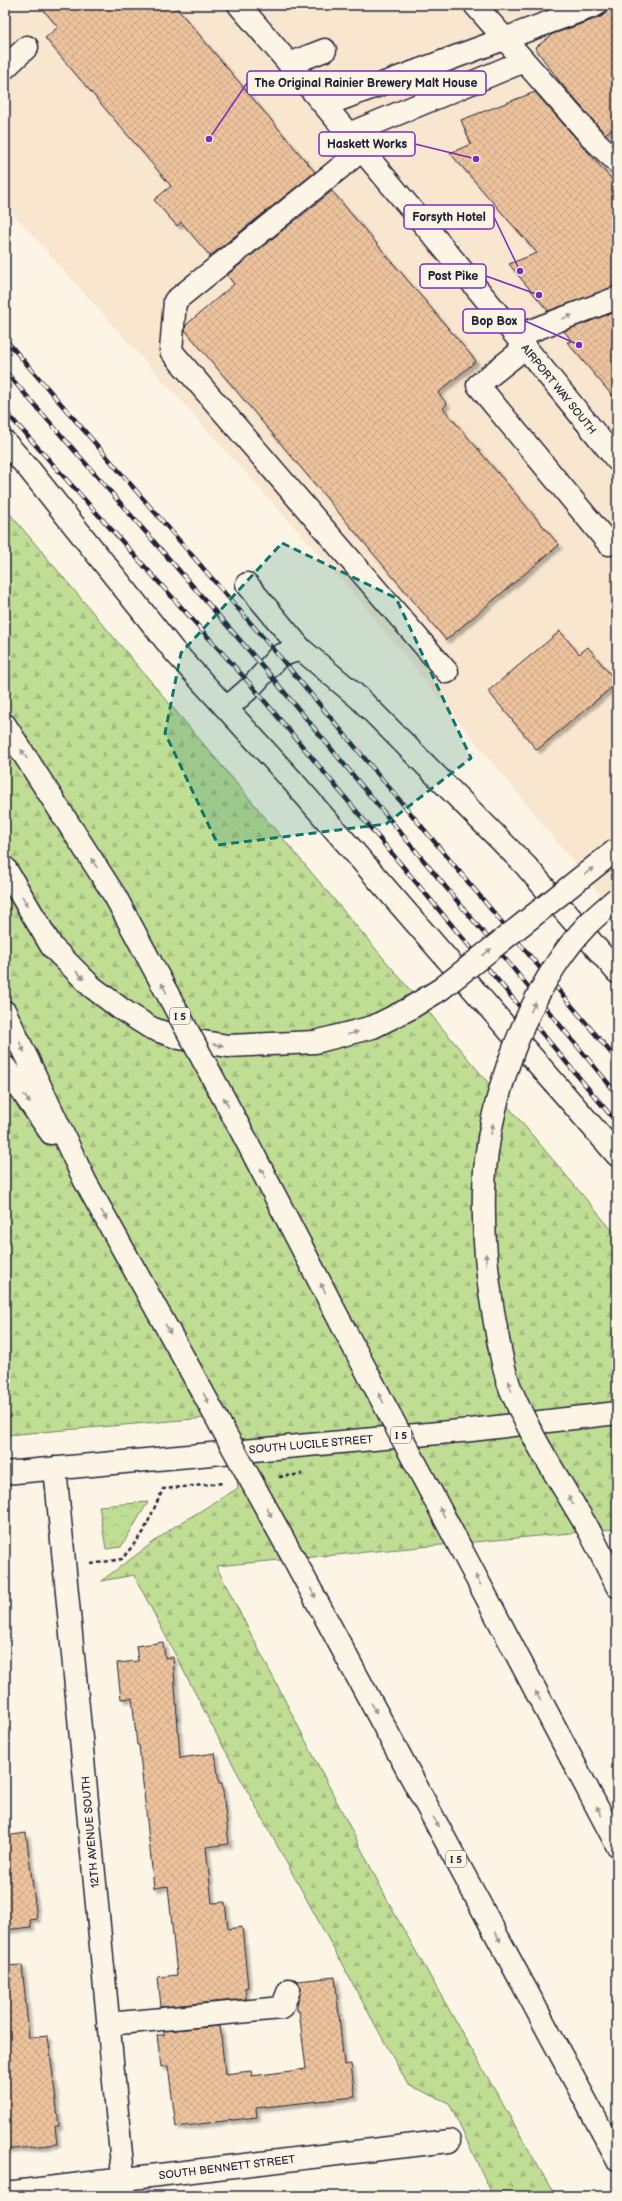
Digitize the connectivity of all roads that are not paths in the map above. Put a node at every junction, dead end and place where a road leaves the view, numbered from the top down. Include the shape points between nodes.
1 (239, 5) edge
2 (475, 5) edge
3 (596, 5) edge
4 (504, 39) junction
5 (27, 47) dead end
6 (325, 50) dead end
7 (524, 61) junction
8 (289, 64) junction
9 (5, 68) edge
10 (325, 105) junction
11 (356, 142) junction
12 (617, 162) edge
13 (617, 298) edge
14 (522, 342) junction
15 (5, 442) edge
16 (617, 460) edge
17 (609, 544) dead end
18 (247, 584) dead end
19 (301, 649) junction
20 (448, 672) dead end
21 (227, 708) junction
22 (5, 725) edge
23 (617, 849) edge
24 (5, 868) edge
25 (617, 898) edge
26 (617, 972) edge
27 (5, 1012) edge
28 (5, 1067) edge
29 (617, 1155) edge
30 (85, 1181) junction
31 (617, 1413) edge
32 (55, 1468) junction
33 (5, 1473) edge
34 (617, 1586) edge
35 (617, 1845) edge
36 (289, 1990) dead end
37 (108, 2024) junction
38 (449, 2141) dead end
39 (617, 2159) edge
40 (124, 2188) edge
41 (5, 2193) edge

1 - 8 main road, AIRPORT WAY SOUTH
2 - 4 main road
3 - 4 main road
4 - 7 main road
4 - 10 main road
5 - 9 main road
6 - 8 main road
7 - 11 main road
7 - 12 main road via 593,139
8 - 10 main road, AIRPORT WAY SOUTH
10 - 11 main road, AIRPORT WAY SOUTH
11 - 14 main road, AIRPORT WAY SOUTH
11 - 20 main road via 175,301 171,351
14 -> 13 main road
14 - 16 main road, AIRPORT WAY SOUTH
14 - 17 main road via 478,385
15 - 21 main road via 174,651
18 - 19 main road
19 - 21 main road via 279,656 252,686
19 - 26 main road via 360,698 526,866
21 - 29 main road
35 -> 22 main road, I 5, bridge via 115,896
24 -> 23 main road, bridge via 52,947 92,987 151,1028 179,1038 228,1046 315,1042 373,1027 407,1010 441,989
34 -> 25 main road, bridge via 510,1389 486,1266 484,1189 492,1127 502,1082 538,994 588,924
27 -> 30 main road, I 5
28 -> 30 main road
30 -> 39 main road, I 5, bridge via 294,1559
31 - 32 main road, SOUTH LUCILE STREET
32 - 33 main road, SOUTH LUCILE STREET
32 - 37 main road, 12TH AVENUE SOUTH
36 - 37 main road via 282,2008
37 - 40 main road, 12TH AVENUE SOUTH
38 - 40 main road, SOUTH BENNETT STREET
40 - 41 main road, SOUTH BENNETT STREET

